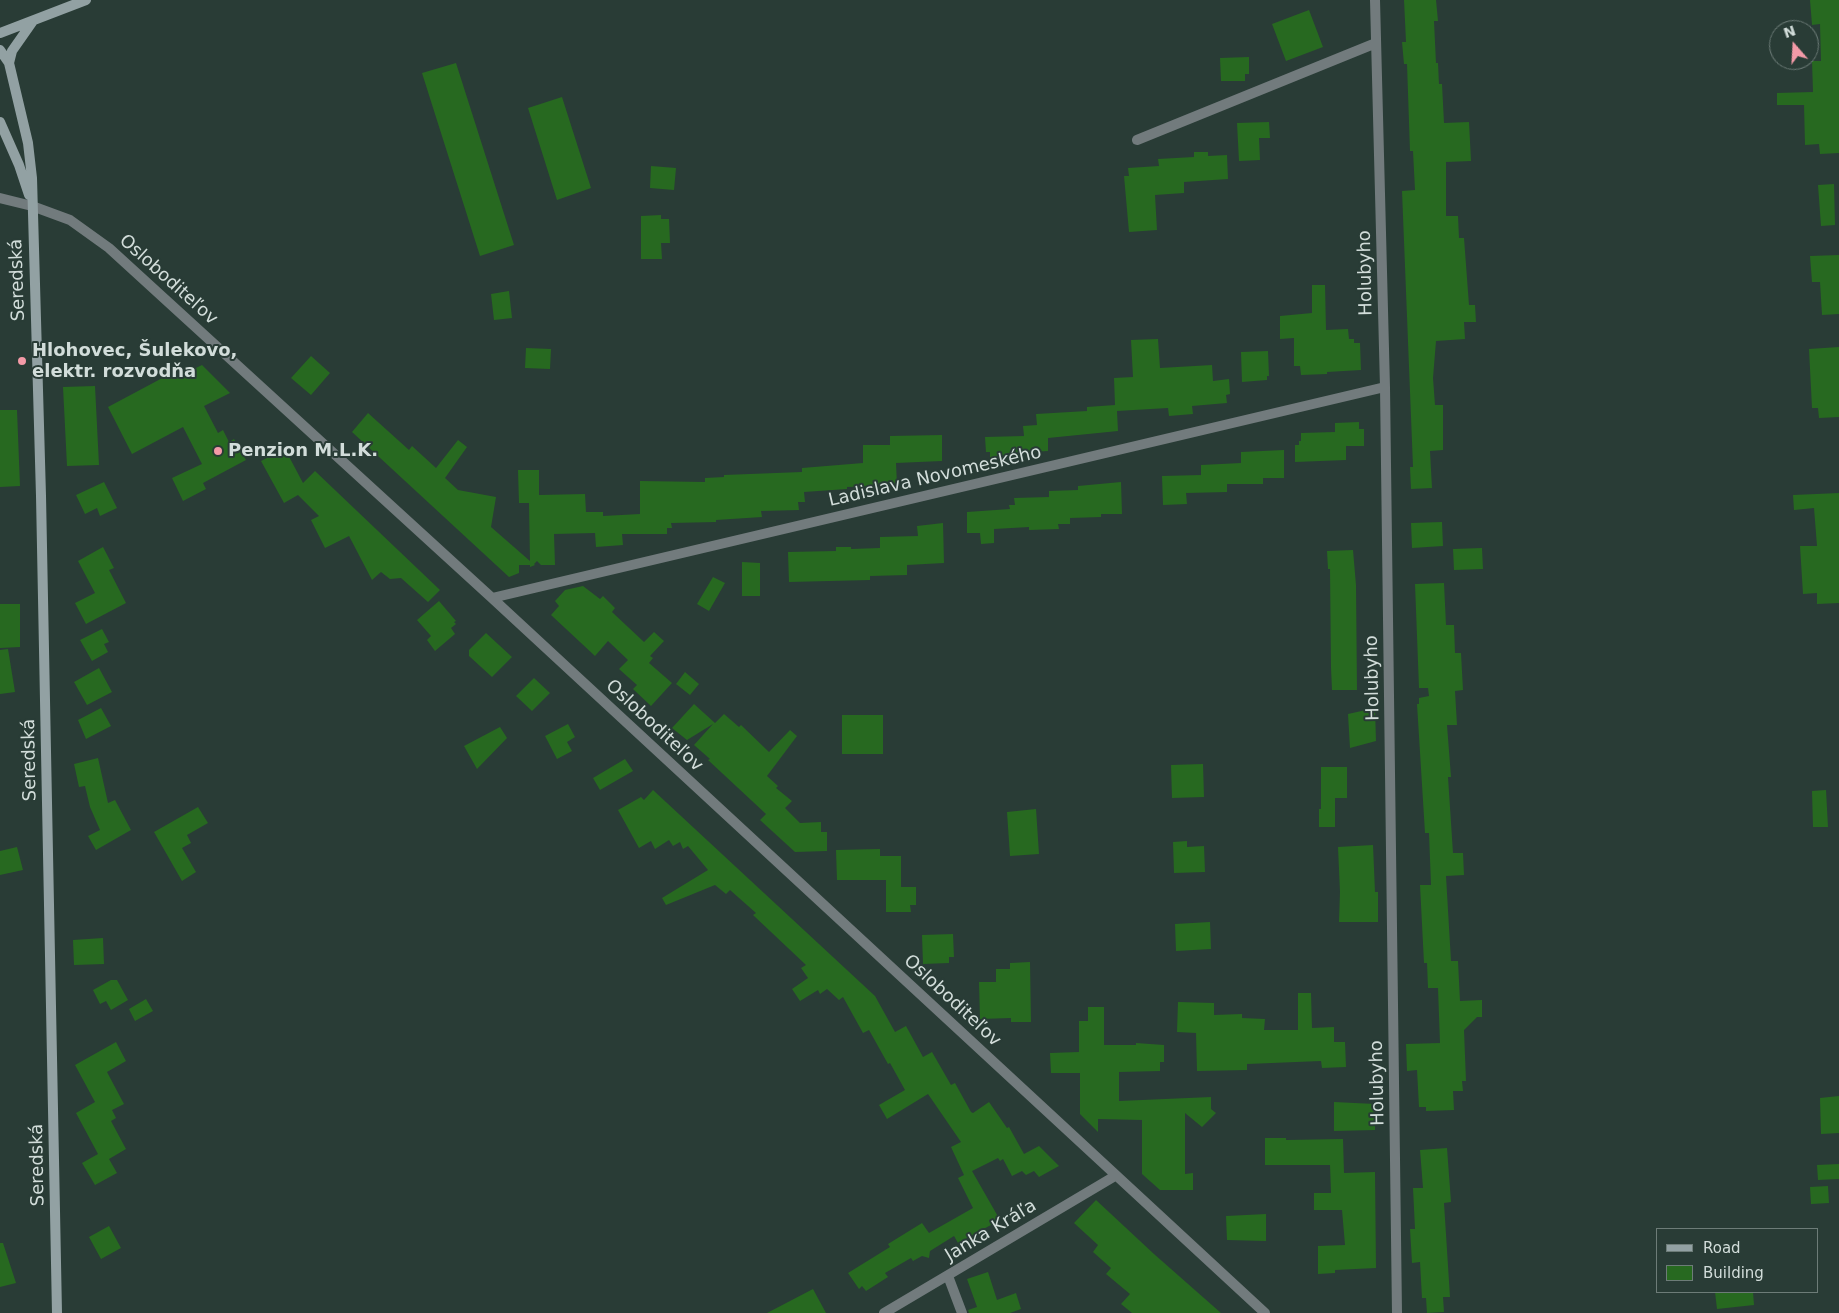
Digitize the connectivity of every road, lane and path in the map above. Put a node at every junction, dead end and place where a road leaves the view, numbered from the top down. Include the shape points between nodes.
1 (86, 0) edge
2 (1375, 0) edge
3 (34, 20) junction
4 (0, 33) edge
5 (1376, 43) junction
6 (0, 50) edge
7 (9, 63) junction
8 (0, 122) edge
9 (0, 128) edge
10 (1137, 140) dead end
11 (11, 146) junction
12 (0, 198) edge
13 (32, 206) junction
14 (1385, 387) junction
15 (492, 598) junction
16 (1115, 1176) junction
17 (948, 1276) junction
18 (57, 1313) edge
19 (884, 1313) edge
20 (962, 1313) edge
21 (1265, 1313) edge
22 (1397, 1313) edge

1 - 3 street
2 - 5 street, Holubyho
3 - 4 street
3 - 7 street via 12,50
5 - 10 street
5 - 14 street, Holubyho
6 - 7 street, Seredská
7 - 13 street, Seredská via 28,143
8 - 11 street, Seredská
9 - 11 street, Seredská
11 - 13 street, Seredská
12 - 13 street, Osloboditeľov
13 - 15 street, Osloboditeľov via 70,220 109,248
13 - 18 street, Seredská via 42,496
14 - 15 street, Ladislava Novomeského
14 - 22 street, Holubyho
15 - 16 street, Osloboditeľov
16 - 17 street, Janka Kráľa
16 - 21 street, Osloboditeľov
17 - 19 street, Janka Kráľa
17 - 20 street

